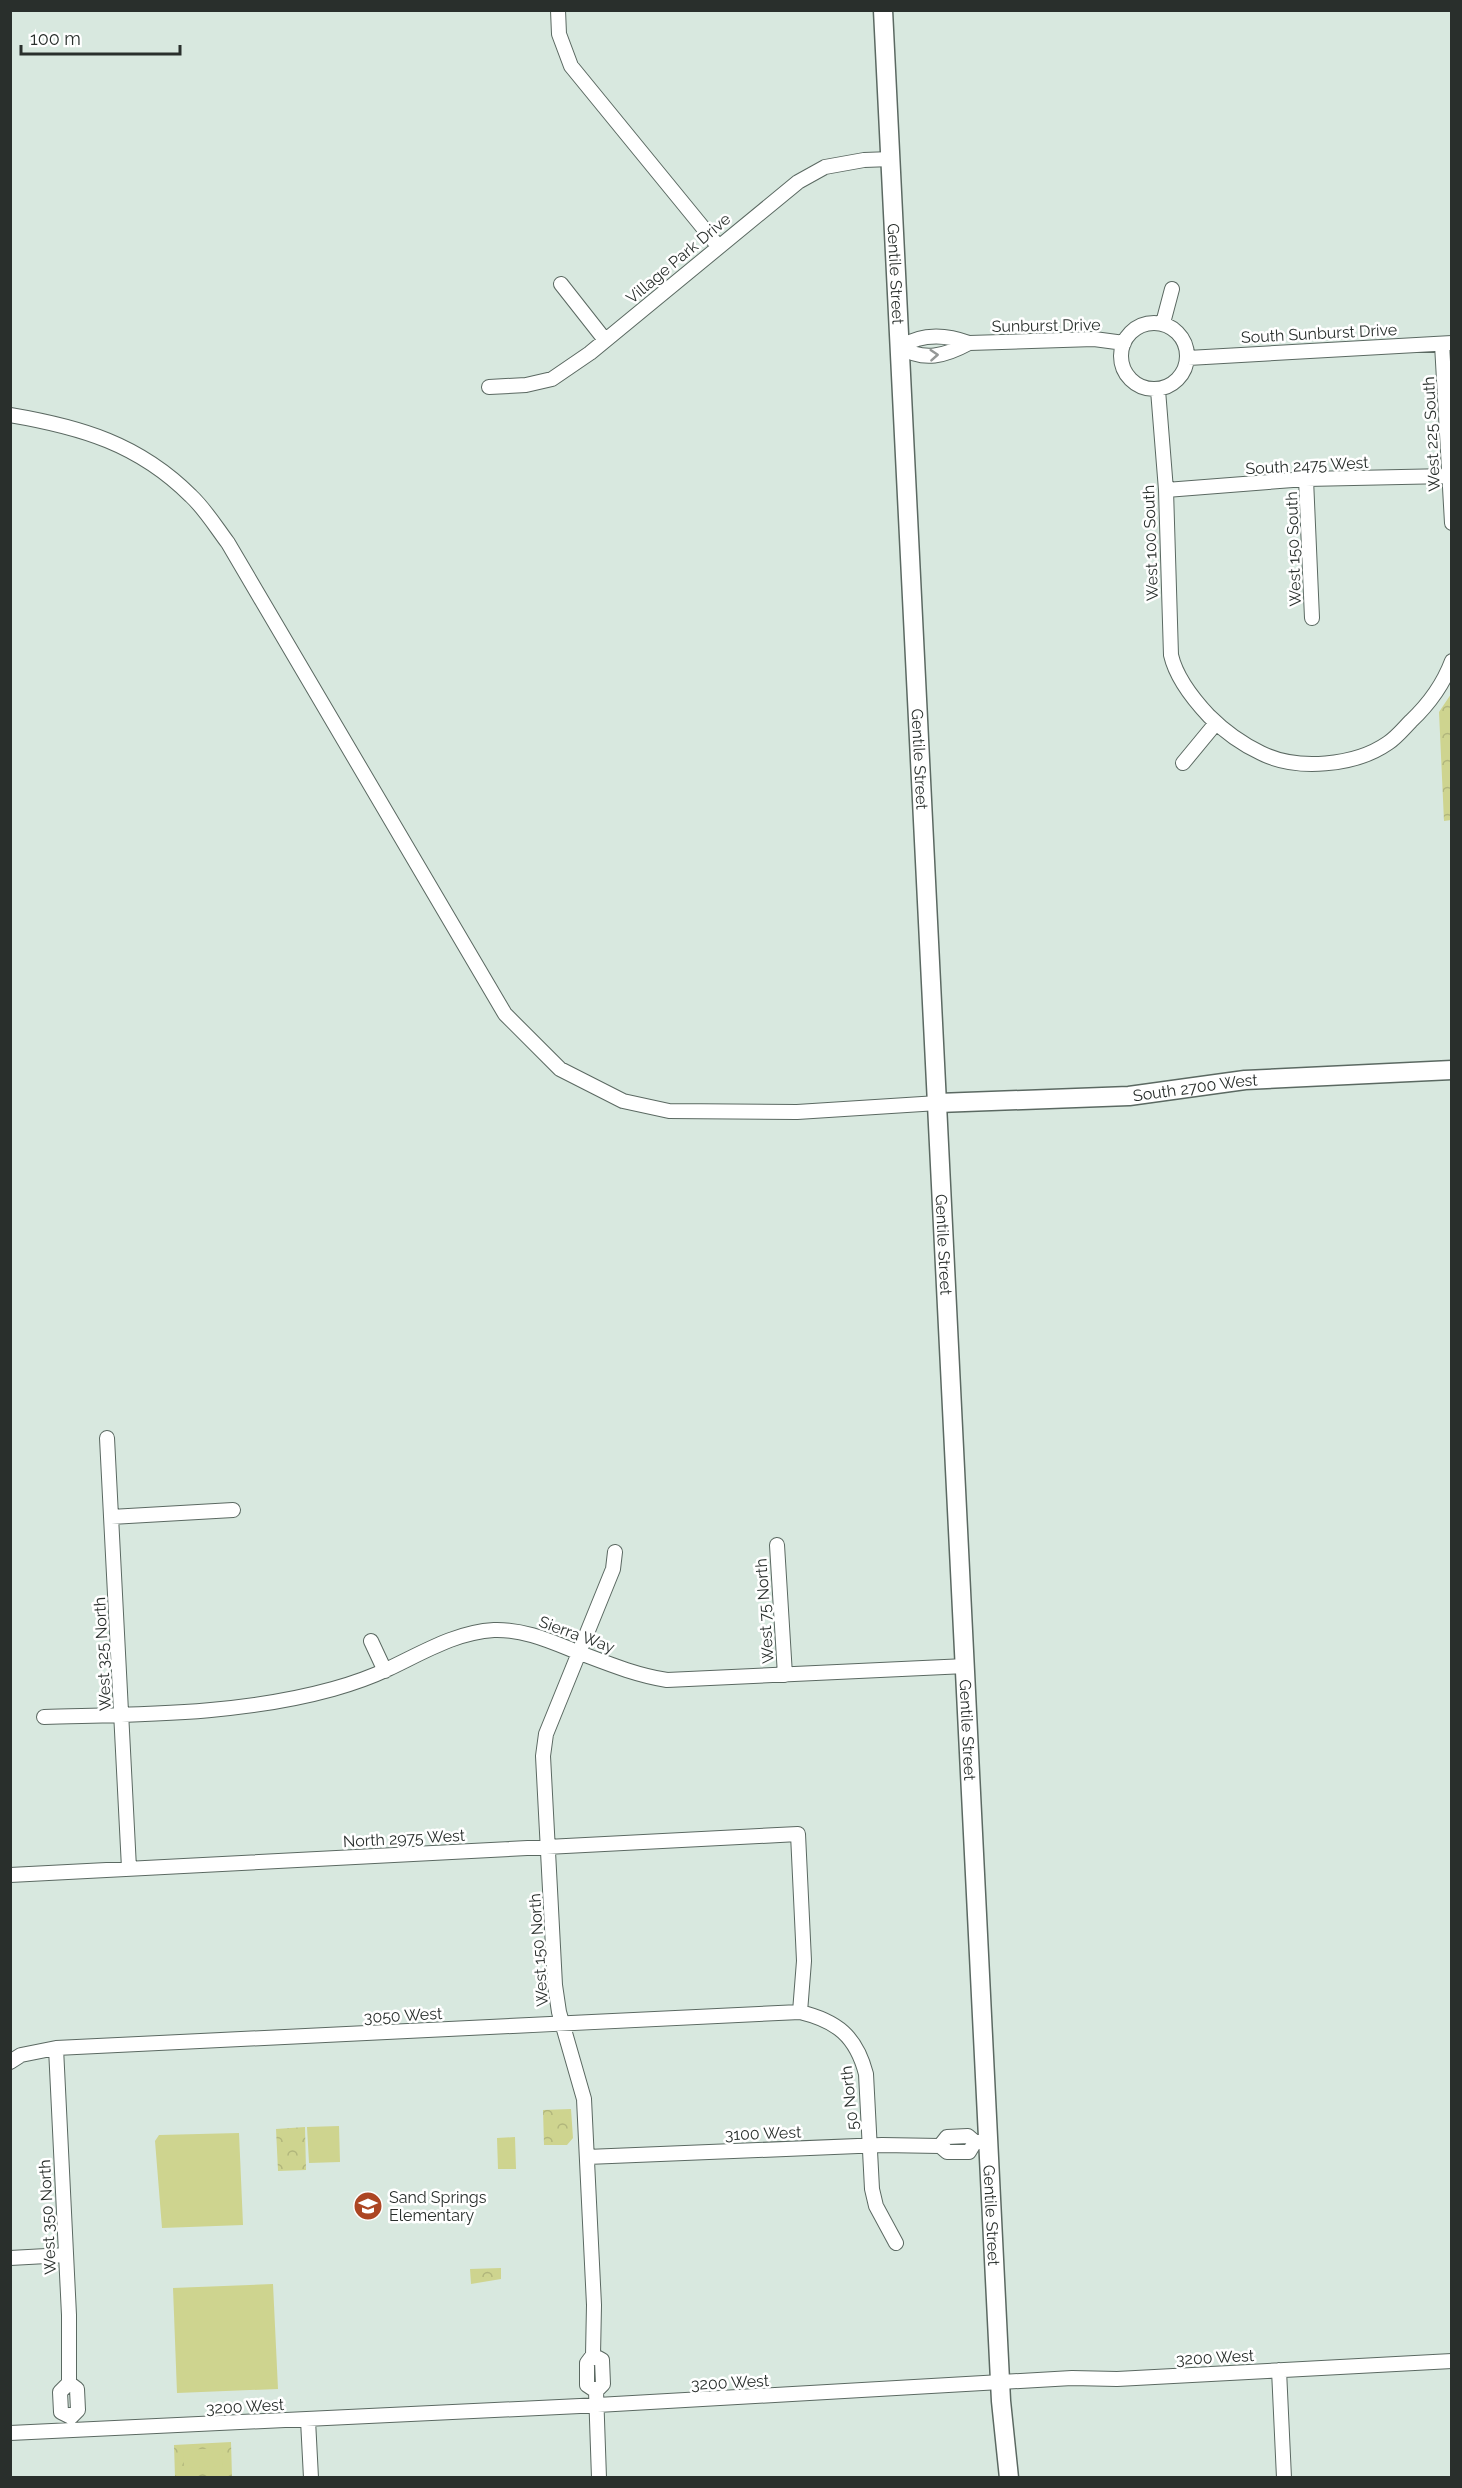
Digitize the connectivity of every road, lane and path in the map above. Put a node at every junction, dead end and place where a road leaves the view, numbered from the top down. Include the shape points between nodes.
1 (558, 10) edge
2 (883, 10) edge
3 (891, 159) junction
4 (718, 246) junction
5 (561, 284) dead end
6 (1172, 289) dead end
7 (1163, 323) junction
8 (605, 340) junction
9 (1124, 343) junction
10 (1447, 343) edge
11 (900, 347) junction
12 (1188, 358) junction
13 (489, 387) dead end
14 (1158, 390) junction
15 (10, 415) edge
16 (1449, 476) junction
17 (1306, 479) junction
18 (1166, 490) junction
19 (1452, 523) edge
20 (1312, 618) dead end
21 (1451, 661) edge
22 (1216, 723) junction
23 (1183, 763) dead end
24 (1452, 1070) edge
25 (938, 1103) junction
26 (107, 1438) dead end
27 (233, 1510) dead end
28 (111, 1517) junction
29 (777, 1545) dead end
30 (615, 1552) dead end
31 (371, 1641) dead end
32 (580, 1653) junction
33 (966, 1666) junction
34 (385, 1671) junction
35 (785, 1675) junction
36 (121, 1714) junction
37 (44, 1717) dead end
38 (548, 1848) junction
39 (129, 1868) junction
40 (10, 1875) edge
41 (800, 2012) junction
42 (563, 2024) junction
43 (56, 2048) junction
44 (10, 2062) edge
45 (982, 2142) junction
46 (870, 2145) junction
47 (587, 2157) junction
48 (896, 2243) dead end
49 (65, 2255) junction
50 (10, 2258) edge
51 (1452, 2361) edge
52 (1280, 2370) junction
53 (1001, 2383) junction
54 (596, 2398) junction
55 (308, 2420) junction
56 (71, 2423) junction
57 (10, 2433) edge
58 (311, 2478) edge
59 (600, 2478) edge
60 (1009, 2478) edge
61 (1284, 2478) edge

1 - 4 street via 559,34 571,66
2 - 3 main road, Gentile Street
3 - 4 street, Village Park Drive via 825,167 798,182
3 - 11 main road, Gentile Street
4 - 8 street, Village Park Drive
5 - 8 street
6 - 7 street
7 - 9 street via 1136,328
7 - 12 street via 1182,336
8 - 13 street, Village Park Drive via 552,379
9 - 11 street, Sunburst Drive via 1094,339 969,343 951,336 913,339
9 - 14 street via 1122,366 1128,376 1136,384
10 - 12 street, South Sunburst Drive
10 - 16 street, West 225 South
11 - 25 main road, Gentile Street
12 - 14 street via 1182,376
14 - 18 street, West 100 South
15 - 25 street via 88,431 124,447 164,472 193,497 228,543 505,1014 560,1069 623,1101 669,1111 797,1112
16 - 17 street, South 2475 West
16 - 19 street, West 225 South
17 - 18 street, South 2475 West
17 - 20 street, West 150 South
18 - 22 street, West 100 South via 1171,655 1198,705
21 - 22 street, West 100 South via 1438,690 1415,717 1389,742 1362,757 1330,763 1274,758 1236,739
22 - 23 street
24 - 25 main road, South 2700 West via 1245,1080 1129,1096
25 - 33 main road, Gentile Street
26 - 28 street, West 325 North
27 - 28 street
28 - 36 street, West 325 North
29 - 35 street, West 75 North
30 - 32 street, West 150 North via 614,1569
31 - 34 street
32 - 34 street, Sierra Way via 541,1636 492,1630 453,1639
32 - 35 street, Sierra Way via 667,1680
32 - 38 street, West 150 North via 543,1746
33 - 35 street, Sierra Way
33 - 45 main road, Gentile Street
34 - 36 street, Sierra Way via 335,1688 252,1706
36 - 37 street, Sierra Way
36 - 39 street, West 325 North
38 - 39 street, North 2975 West
38 - 41 street, North 2975 West via 798,1834 804,1961
38 - 42 street, West 150 North via 555,1985
39 - 40 street, North 2975 West
41 - 42 street, 3050 West
41 - 46 street, 50 North via 834,2024 862,2057
42 - 43 street, 3050 West
42 - 47 street, West 150 North via 584,2099
43 - 44 street, 3050 West via 21,2055
43 - 49 street, West 350 North
45 - 46 street, 3100 West via 969,2152 947,2152 940,2146
45 - 53 main road, Gentile Street
46 - 47 street, 3100 West
46 - 48 street, 50 North via 876,2206
47 - 54 street, West 150 North via 593,2355 602,2360 603,2384
49 - 50 street
49 - 56 street, West 350 North via 69,2383 77,2389 78,2399 78,2410
51 - 52 street, 3200 West
52 - 53 street, 3200 West
52 - 61 street
53 - 54 street, 3200 West
53 - 60 main road, Gentile Street
54 - 55 street, 3200 West
54 - 59 street, West 150 North
55 - 56 street, 3200 West
55 - 58 street
56 - 57 street, 3200 West

